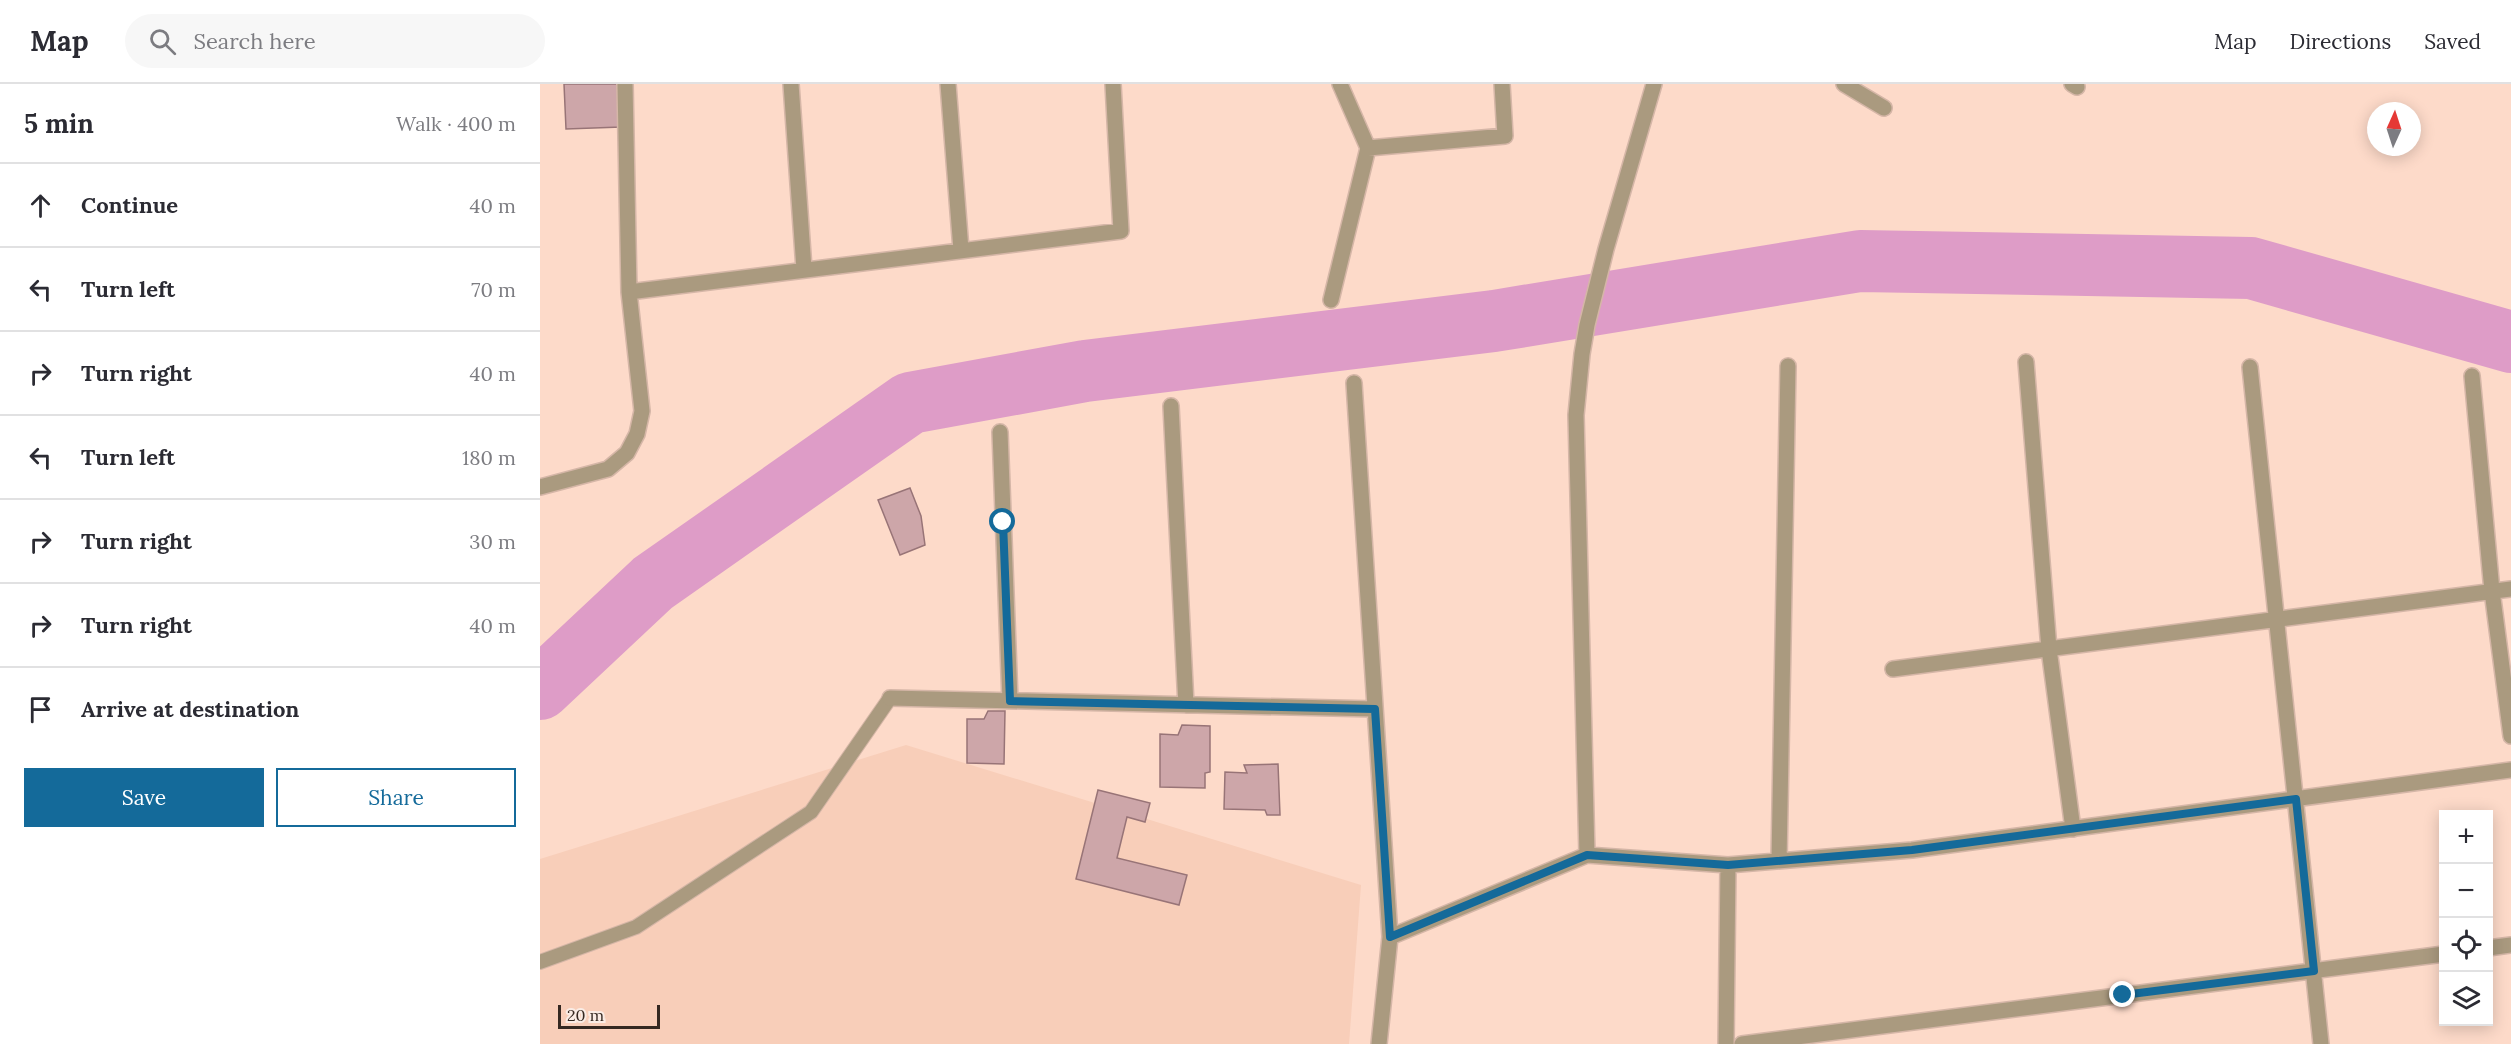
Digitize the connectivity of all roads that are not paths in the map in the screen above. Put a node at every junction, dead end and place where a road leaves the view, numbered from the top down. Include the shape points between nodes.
1 (625, 84) edge
2 (791, 84) edge
3 (948, 84) edge
4 (1113, 84) edge
5 (1340, 84) edge
6 (1502, 84) edge
7 (1654, 84) edge
8 (1844, 84) edge
9 (1884, 108) dead end
10 (1368, 148) junction
11 (961, 250) junction
12 (804, 269) junction
13 (629, 292) junction
14 (1331, 300) dead end
15 (2026, 362) dead end
16 (1788, 366) dead end
17 (2250, 368) dead end
18 (2472, 376) dead end
19 (1354, 383) dead end
20 (1171, 406) dead end
21 (1000, 432) dead end
22 (540, 487) edge
23 (2511, 589) edge
24 (2492, 591) junction
25 (2278, 619) junction
26 (2049, 649) junction
27 (1893, 669) dead end
28 (890, 698) joint
29 (1010, 701) junction
30 (1186, 705) junction
31 (1375, 709) junction
32 (2511, 736) edge
33 (2511, 770) edge
34 (2296, 799) junction
35 (2073, 829) junction
36 (1587, 855) junction
37 (1779, 861) junction
38 (1728, 865) junction
39 (1390, 937) junction
40 (2511, 945) edge
41 (2493, 947) edge
42 (2439, 955) edge
43 (540, 962) edge
44 (2314, 971) junction
45 (1379, 1044) edge
46 (1726, 1044) edge
47 (1742, 1044) edge
48 (2321, 1044) edge

1 - 13 street
2 - 12 street
3 - 11 street
4 - 11 street via 1121,231
5 - 10 street
6 - 10 street via 1505,136
7 - 36 street via 1606,249 1582,354 1576,415
8 - 9 street
10 - 14 street
11 - 12 street
12 - 13 street
13 - 22 street via 642,411 637,434 627,453 608,469
15 - 26 street
16 - 37 street
17 - 25 street
18 - 24 street
19 - 31 street
20 - 30 street
21 - 29 street
23 - 24 street
24 - 25 street
24 - 32 street
25 - 26 street
25 - 34 street
26 - 27 street
26 - 35 street
28 - 29 street
28 - 43 lane via 811,812 636,927
29 - 30 street
30 - 31 street
31 - 39 street
33 - 34 street
34 - 35 street
34 - 44 street
35 - 37 street via 1912,850
36 - 38 street
36 - 39 street
37 - 38 street
38 - 46 street
39 - 45 street
40 - 41 street
42 - 44 street
44 - 47 street
44 - 48 street

